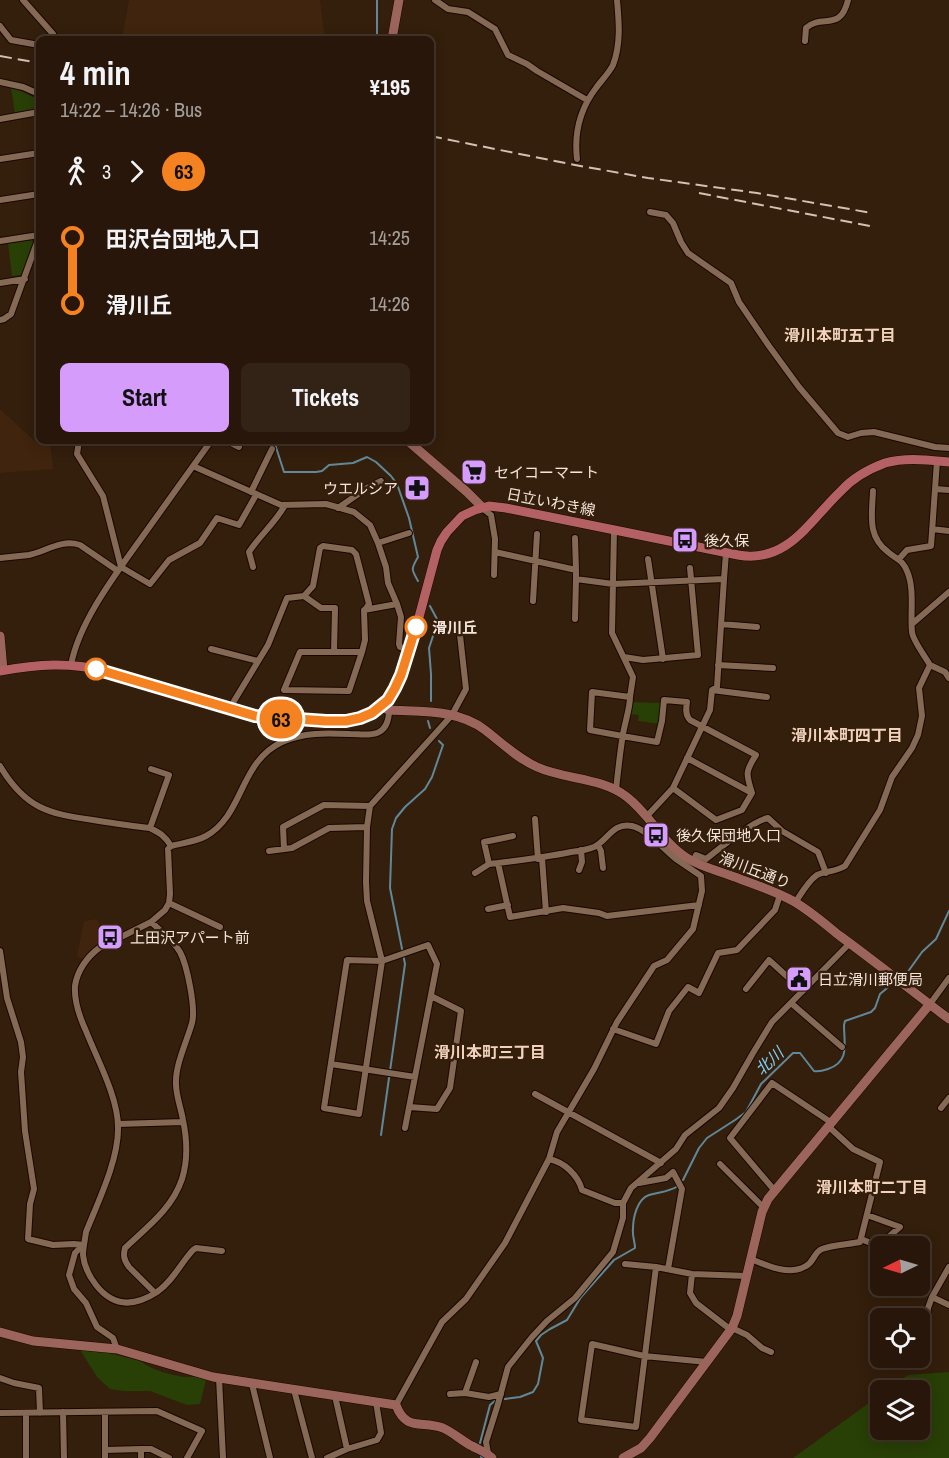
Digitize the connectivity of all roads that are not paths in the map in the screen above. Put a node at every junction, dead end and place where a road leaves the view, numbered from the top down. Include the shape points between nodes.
1 (23, 0) edge
2 (399, 0) edge
3 (435, 0) edge
4 (617, 0) edge
5 (848, 0) edge
6 (0, 26) edge
7 (51, 36) edge
8 (393, 36) edge
9 (805, 41) dead end
10 (36, 44) edge
11 (0, 82) edge
12 (36, 93) edge
13 (587, 100) junction
14 (36, 113) edge
15 (0, 119) edge
16 (36, 153) edge
17 (0, 159) edge
18 (577, 159) dead end
19 (36, 194) edge
20 (0, 200) edge
21 (651, 212) dead end
22 (36, 236) edge
23 (0, 241) edge
24 (36, 245) edge
25 (25, 279) junction
26 (0, 283) edge
27 (0, 320) edge
28 (79, 444) edge
29 (207, 444) edge
30 (233, 444) edge
31 (411, 444) edge
32 (239, 447) dead end
33 (949, 448) edge
34 (272, 449) dead end
35 (937, 461) junction
36 (949, 462) edge
37 (193, 466) junction
38 (381, 481) dead end
39 (935, 489) junction
40 (949, 490) edge
41 (873, 491) dead end
42 (254, 494) junction
43 (285, 505) junction
44 (482, 507) junction
45 (339, 508) junction
46 (932, 529) junction
47 (614, 530) junction
48 (949, 531) edge
49 (409, 533) dead end
50 (537, 534) dead end
51 (575, 538) dead end
52 (378, 543) junction
53 (495, 552) junction
54 (726, 553) junction
55 (0, 558) edge
56 (648, 559) dead end
57 (899, 559) junction
58 (535, 561) junction
59 (253, 567) dead end
60 (690, 568) dead end
61 (119, 569) junction
62 (576, 570) junction
63 (494, 574) dead end
64 (576, 579) junction
65 (724, 579) junction
66 (692, 580) junction
67 (651, 582) junction
68 (613, 584) junction
69 (949, 592) edge
70 (304, 596) junction
71 (533, 601) dead end
72 (397, 604) junction
73 (364, 610) junction
74 (575, 619) dead end
75 (721, 624) junction
76 (912, 624) junction
77 (757, 627) dead end
78 (460, 635) dead end
79 (0, 636) edge
80 (211, 649) dead end
81 (409, 650) junction
82 (334, 652) junction
83 (362, 652) junction
84 (624, 657) junction
85 (663, 658) junction
86 (258, 661) junction
87 (718, 664) junction
88 (70, 665) junction
89 (930, 665) junction
90 (773, 668) dead end
91 (2, 671) edge
92 (949, 678) edge
93 (712, 690) junction
94 (768, 696) dead end
95 (630, 697) junction
96 (385, 708) junction
97 (230, 709) junction
98 (452, 715) junction
99 (702, 727) junction
100 (622, 736) junction
101 (687, 758) junction
102 (0, 766) edge
103 (151, 769) dead end
104 (673, 788) junction
105 (616, 790) junction
106 (752, 793) junction
107 (370, 806) junction
108 (647, 816) junction
109 (535, 819) dead end
110 (367, 827) junction
111 (150, 828) junction
112 (513, 836) dead end
113 (598, 845) junction
114 (171, 846) junction
115 (284, 849) junction
116 (580, 850) junction
117 (269, 851) dead end
118 (677, 856) junction
119 (540, 858) junction
120 (693, 862) junction
121 (498, 863) junction
122 (489, 864) junction
123 (603, 868) dead end
124 (579, 870) dead end
125 (475, 873) dead end
126 (826, 873) junction
127 (780, 895) junction
128 (169, 903) junction
129 (795, 903) junction
130 (508, 905) junction
131 (699, 905) junction
132 (488, 909) dead end
133 (546, 912) junction
134 (152, 922) junction
135 (220, 927) dead end
136 (850, 943) junction
137 (0, 951) edge
138 (382, 961) junction
139 (949, 978) edge
140 (746, 989) dead end
141 (803, 992) junction
142 (431, 996) junction
143 (791, 1004) junction
144 (930, 1004) junction
145 (949, 1019) edge
146 (613, 1029) junction
147 (842, 1047) dead end
148 (331, 1064) junction
149 (366, 1069) junction
150 (415, 1077) junction
151 (535, 1094) dead end
152 (949, 1098) edge
153 (409, 1107) junction
154 (941, 1108) dead end
155 (569, 1112) junction
156 (183, 1122) junction
157 (118, 1124) junction
158 (830, 1124) junction
159 (405, 1128) dead end
160 (549, 1159) junction
161 (661, 1163) junction
162 (720, 1164) dead end
163 (638, 1183) junction
164 (775, 1191) junction
165 (623, 1203) junction
166 (764, 1208) junction
167 (867, 1215) junction
168 (861, 1239) junction
169 (84, 1245) junction
170 (222, 1251) dead end
171 (751, 1259) junction
172 (625, 1264) dead end
173 (656, 1267) junction
174 (949, 1267) edge
175 (668, 1269) junction
176 (692, 1274) junction
177 (747, 1276) junction
178 (155, 1293) junction
179 (932, 1297) junction
180 (949, 1305) edge
181 (928, 1308) edge
182 (732, 1329) junction
183 (0, 1332) edge
184 (117, 1349) junction
185 (771, 1352) dead end
186 (644, 1356) junction
187 (476, 1362) dead end
188 (707, 1362) junction
189 (0, 1378) edge
190 (219, 1378) junction
191 (252, 1384) junction
192 (294, 1390) junction
193 (465, 1393) junction
194 (450, 1394) dead end
195 (501, 1394) junction
196 (335, 1396) junction
197 (376, 1402) junction
198 (396, 1405) junction
199 (63, 1412) junction
200 (105, 1412) junction
201 (0, 1413) edge
202 (26, 1413) junction
203 (40, 1413) junction
204 (141, 1449) junction
205 (347, 1449) junction
206 (105, 1450) junction
207 (490, 1456) edge
208 (27, 1458) edge
209 (64, 1458) edge
210 (105, 1458) edge
211 (141, 1458) edge
212 (169, 1458) edge
213 (187, 1458) edge
214 (223, 1458) edge
215 (270, 1458) edge
216 (312, 1458) edge
217 (327, 1458) edge
218 (623, 1458) edge

1 - 7 street via 53,34
2 - 8 street
3 - 13 street via 448,9 468,12 495,29 508,55
4 - 13 street via 619,42 612,67
5 - 9 street via 846,9 834,21 806,28
6 - 10 street via 11,40
11 - 12 street
13 - 18 street via 577,128
14 - 15 street
16 - 17 street
19 - 20 street
21 - 33 street via 666,215 688,253 731,283 769,346 838,433 848,436 874,432
22 - 23 street
24 - 25 street
25 - 26 street
25 - 27 street via 11,314
28 - 61 street via 78,454 103,496
29 - 37 street
30 - 32 street
31 - 44 street
34 - 42 street
35 - 36 main road, 日立いわき線
35 - 39 street
35 - 54 main road, 日立いわき線 via 901,460 874,468 842,489 780,550 751,557
37 - 42 street
37 - 61 street
38 - 45 street
39 - 40 street
39 - 46 street
41 - 57 street via 872,528 876,540
42 - 43 street
42 - 61 street via 239,525 217,518 200,543 169,560 150,584
43 - 45 street via 326,504
43 - 59 street via 249,552
44 - 47 main road, 日立いわき線 via 506,508
44 - 53 street via 491,515
44 - 81 main road via 462,516 441,540
45 - 52 street via 354,512 370,525
46 - 48 street
46 - 57 street via 931,546 907,550
47 - 54 main road, 日立いわき線
47 - 68 street
49 - 52 street
50 - 58 street
51 - 62 street
52 - 72 street
53 - 58 street
53 - 63 street
54 - 65 street
55 - 61 street via 73,543
56 - 67 street
57 - 76 street via 908,573
58 - 62 street
58 - 71 street
60 - 66 street
61 - 88 street via 81,631
62 - 64 street
64 - 68 street
64 - 74 street
65 - 66 street
65 - 75 street
66 - 67 street
66 - 85 street via 698,655
67 - 68 street
67 - 85 street
68 - 84 street via 612,633
69 - 76 street
70 - 73 street via 313,586 320,548 352,550 369,604
70 - 82 street via 321,608 334,608
70 - 86 street via 287,598
72 - 73 street
72 - 81 street via 401,617 399,644
73 - 83 street
75 - 77 street
75 - 87 street
76 - 89 street via 912,635
78 - 98 street via 466,689
79 - 91 street
80 - 86 street
81 - 96 main road
82 - 83 street
82 - 83 street via 300,652 284,690 349,691
84 - 85 street
84 - 95 street via 633,677
86 - 97 street
87 - 90 street
87 - 93 street via 717,687
88 - 91 main road
88 - 97 main road via 106,671
89 - 92 street
89 - 126 street via 919,688 922,716 912,748 892,777 880,810 845,866
93 - 94 street
93 - 99 street via 710,710
95 - 100 street
95 - 100 street via 592,692 590,730
96 - 97 main road via 336,722 262,717
96 - 98 street, 滑川丘通り
96 - 114 street via 389,718 379,732 308,734 280,743 260,758 227,817 216,829
98 - 105 street, 滑川丘通り via 484,728 536,767
98 - 107 street
99 - 100 street via 687,717 687,702 664,700 657,742
99 - 101 street
99 - 106 street via 756,755 747,769
100 - 105 street
101 - 104 street
101 - 106 street
102 - 111 street via 22,796 44,810
103 - 111 street via 169,775
104 - 106 street via 716,820 742,810
104 - 108 street
105 - 108 street, 滑川丘通り
107 - 110 street
107 - 115 street via 324,805 283,827
108 - 118 street, 滑川丘通り
109 - 119 street
110 - 115 street via 329,828
110 - 138 street via 367,901
111 - 114 street via 167,838
112 - 122 street via 484,842
113 - 116 street
113 - 118 street via 620,826 629,825
113 - 123 street
114 - 128 street via 167,853
115 - 117 street
116 - 119 street
116 - 124 street
118 - 120 street, 滑川丘通り
118 - 131 street via 701,876
119 - 121 street
119 - 133 street
120 - 126 street via 696,855 706,859 753,824 768,818 818,852
120 - 127 street, 滑川丘通り
121 - 122 street
121 - 130 street
122 - 125 street
126 - 129 street via 814,877
127 - 129 street, 滑川丘通り
127 - 146 street via 775,910 738,950 718,953 699,993 688,987 669,1011 656,1044
128 - 134 street
128 - 135 street
129 - 136 street, 滑川丘通り
130 - 132 street
130 - 133 street via 510,917
131 - 133 street via 607,916 563,909
131 - 146 street via 693,929 667,960 654,966
134 - 156 street via 179,951 193,1007 176,1075
134 - 157 street via 92,953 75,986 79,1012 112,1095
136 - 141 street
136 - 144 street, 滑川丘通り
137 - 169 street via 7,998 23,1057 25,1131 34,1189 28,1239 53,1245
138 - 142 street via 428,945 437,964
138 - 148 street via 347,960
138 - 149 street
139 - 144 street
140 - 141 street via 769,960
141 - 143 street
142 - 150 street
142 - 153 street via 461,1011 450,1088 437,1109
143 - 147 street
143 - 161 street via 772,1022 719,1108 685,1135
144 - 145 street, 滑川丘通り
144 - 158 street
146 - 155 street
148 - 149 street
148 - 149 street via 324,1108 359,1114
149 - 150 street
150 - 153 street
151 - 155 street
152 - 154 street
153 - 159 street
155 - 160 street via 557,1132
155 - 161 street
156 - 157 street
156 - 178 street via 186,1161 176,1193 169,1205 125,1248 124,1254 129,1267
157 - 169 street via 117,1149
158 - 164 street
158 - 164 street via 772,1083 730,1138
158 - 167 street via 853,1149 880,1161
160 - 165 street via 575,1174 582,1190
160 - 198 street via 505,1243 466,1299 442,1322
161 - 163 street
162 - 166 street
163 - 165 street
163 - 175 street via 666,1178 673,1172 681,1189
164 - 166 street
165 - 195 street via 613,1252 508,1367
166 - 171 street
167 - 168 street
167 - 168 street via 900,1227 878,1246
168 - 171 street via 822,1249 806,1266 792,1270
169 - 178 street via 89,1276 109,1298 126,1303
169 - 184 street via 75,1253 69,1275 97,1327 113,1338
170 - 178 street via 196,1248
171 - 177 street
172 - 173 street
173 - 175 street
173 - 186 street
174 - 179 street
175 - 176 street
176 - 177 street
176 - 182 street via 690,1293 696,1303
177 - 182 street
179 - 180 street
179 - 181 street
182 - 185 street
182 - 188 street
183 - 184 street via 33,1341
184 - 190 street
186 - 186 street via 592,1344 581,1420 636,1427
186 - 188 street
187 - 193 street
188 - 218 street via 650,1438
189 - 203 street via 39,1388
190 - 191 street
190 - 214 street
191 - 192 street
191 - 215 street
192 - 196 street
192 - 216 street
193 - 194 street
193 - 195 street via 489,1397
195 - 207 street via 486,1442
196 - 197 street
196 - 205 street
197 - 198 street
197 - 205 street via 381,1433 377,1440
198 - 207 street via 407,1422 443,1428
199 - 200 street
199 - 203 street
199 - 209 street
200 - 206 street
200 - 213 street via 157,1412 202,1431
201 - 202 street
202 - 203 street
202 - 208 street
204 - 206 street
204 - 211 street
204 - 212 street via 151,1449
205 - 217 street
206 - 210 street

